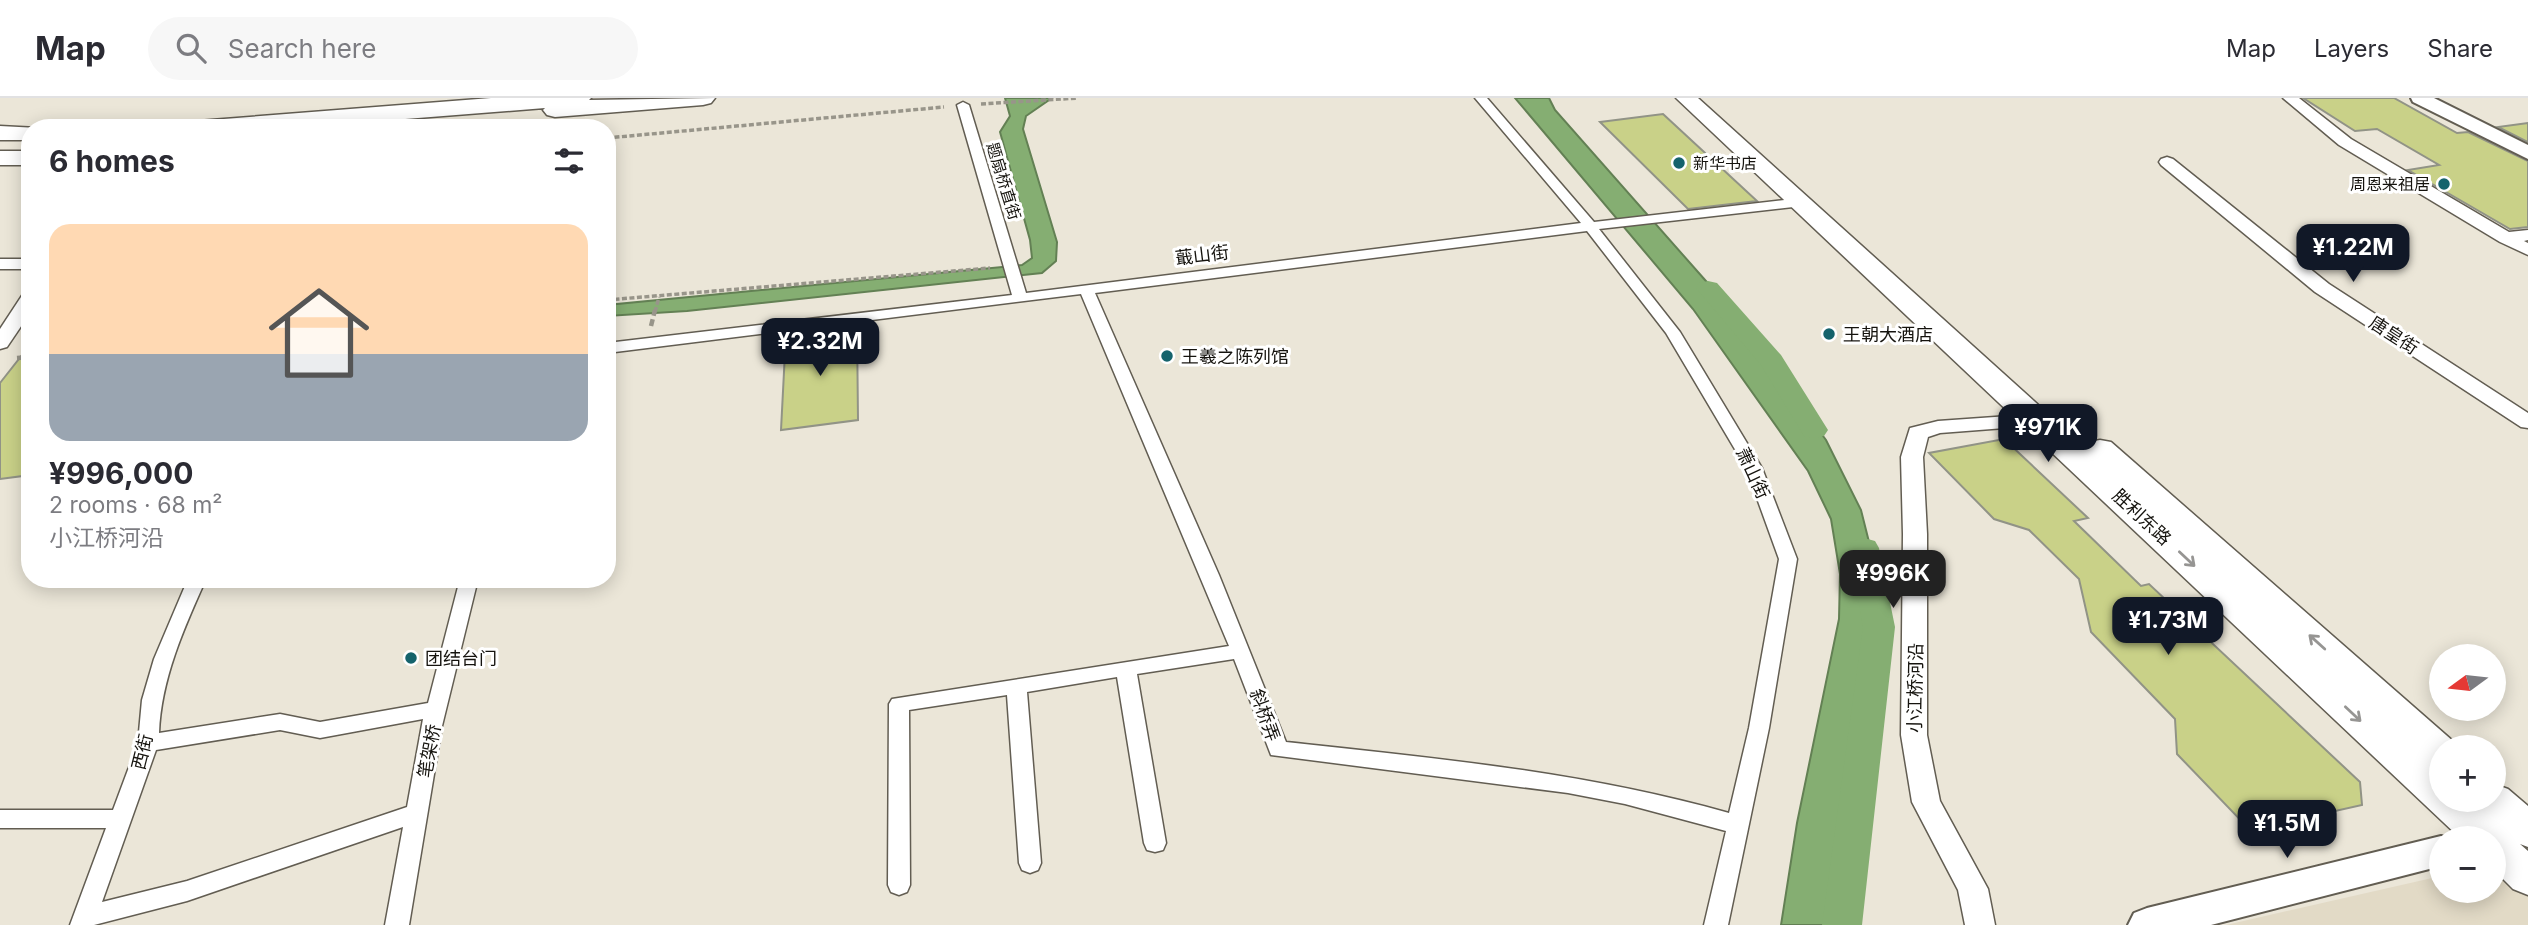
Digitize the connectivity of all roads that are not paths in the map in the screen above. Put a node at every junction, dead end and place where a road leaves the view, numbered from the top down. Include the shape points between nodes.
1 (579, 98) edge
2 (702, 98) edge
3 (1481, 98) edge
4 (1686, 98) edge
5 (1706, 98) edge
6 (2290, 98) edge
7 (2420, 98) edge
8 (631, 101) edge
9 (963, 105) road end
10 (312, 119) edge
11 (432, 119) edge
12 (21, 135) edge
13 (0, 136) edge
14 (0, 148) edge
15 (21, 148) edge
16 (2528, 153) edge
17 (0, 158) edge
18 (21, 158) edge
19 (2167, 163) dead end
20 (1802, 202) junction
21 (1597, 225) junction
22 (2528, 234) edge
23 (2506, 238) junction
24 (2528, 250) edge
25 (0, 264) edge
26 (21, 264) edge
27 (1086, 289) junction
28 (1018, 290) junction
29 (21, 312) edge
30 (0, 343) edge
31 (616, 347) edge
32 (2038, 420) junction
33 (2528, 422) edge
34 (193, 588) edge
35 (467, 588) edge
36 (1241, 651) junction
37 (1126, 669) junction
38 (1016, 686) junction
39 (438, 709) junction
40 (2429, 742) edge
41 (148, 743) junction
42 (2429, 785) edge
43 (2458, 812) edge
44 (2501, 812) edge
45 (417, 813) junction
46 (122, 818) junction
47 (0, 819) edge
48 (1738, 825) junction
49 (2474, 826) edge
50 (2514, 834) edge
51 (1154, 843) dead end
52 (2429, 854) edge
53 (1030, 863) dead end
54 (2528, 877) edge
55 (900, 884) dead end
56 (84, 920) edge
57 (397, 925) edge
58 (1716, 925) edge
59 (1980, 925) edge
60 (2147, 925) edge

1 - 10 main road
2 - 8 main road
3 - 21 street, 萧山街
4 - 20 main road, 胜利东路
40 -> 5 main road, 胜利东路
6 - 23 street via 2345,142
7 - 16 street
8 - 11 main road
9 - 28 street, 题扇桥直街
12 - 13 main road
14 - 15 main road
17 - 18 main road
19 - 33 street, 唐皇街 via 2322,288
20 - 21 street, 蕺山街
20 - 32 main road, 胜利东路
21 - 27 street, 蕺山街
21 - 48 street, 萧山街 via 1673,332 1754,468 1788,559
22 - 23 street
23 - 24 street
25 - 26 street
27 - 28 street, 蕺山街
27 - 36 street, 斜桥弄
28 - 31 street, 蕺山街
29 - 30 street
32 -> 42 main road, 胜利东路
32 - 59 street, 小江桥河沿 via 1938,427 1918,433 1912,457 1914,735 1926,802 1973,889
34 - 41 street, 西街 via 148,712
35 - 39 street, 笔架桥
36 - 37 street
36 - 48 street, 斜桥弄 via 1278,749 1568,786
37 - 38 street
37 - 51 street
38 - 53 street
38 - 55 street via 899,705
39 - 41 street via 320,730 280,722
39 - 45 street, 笔架桥
41 - 46 street, 西街
43 - 49 main road
44 - 50 main road
45 - 56 street via 187,891
45 - 57 street, 笔架桥
46 - 47 street
46 - 56 street, 西街
48 - 58 street, 萧山街
50 - 54 main road
52 - 60 street

